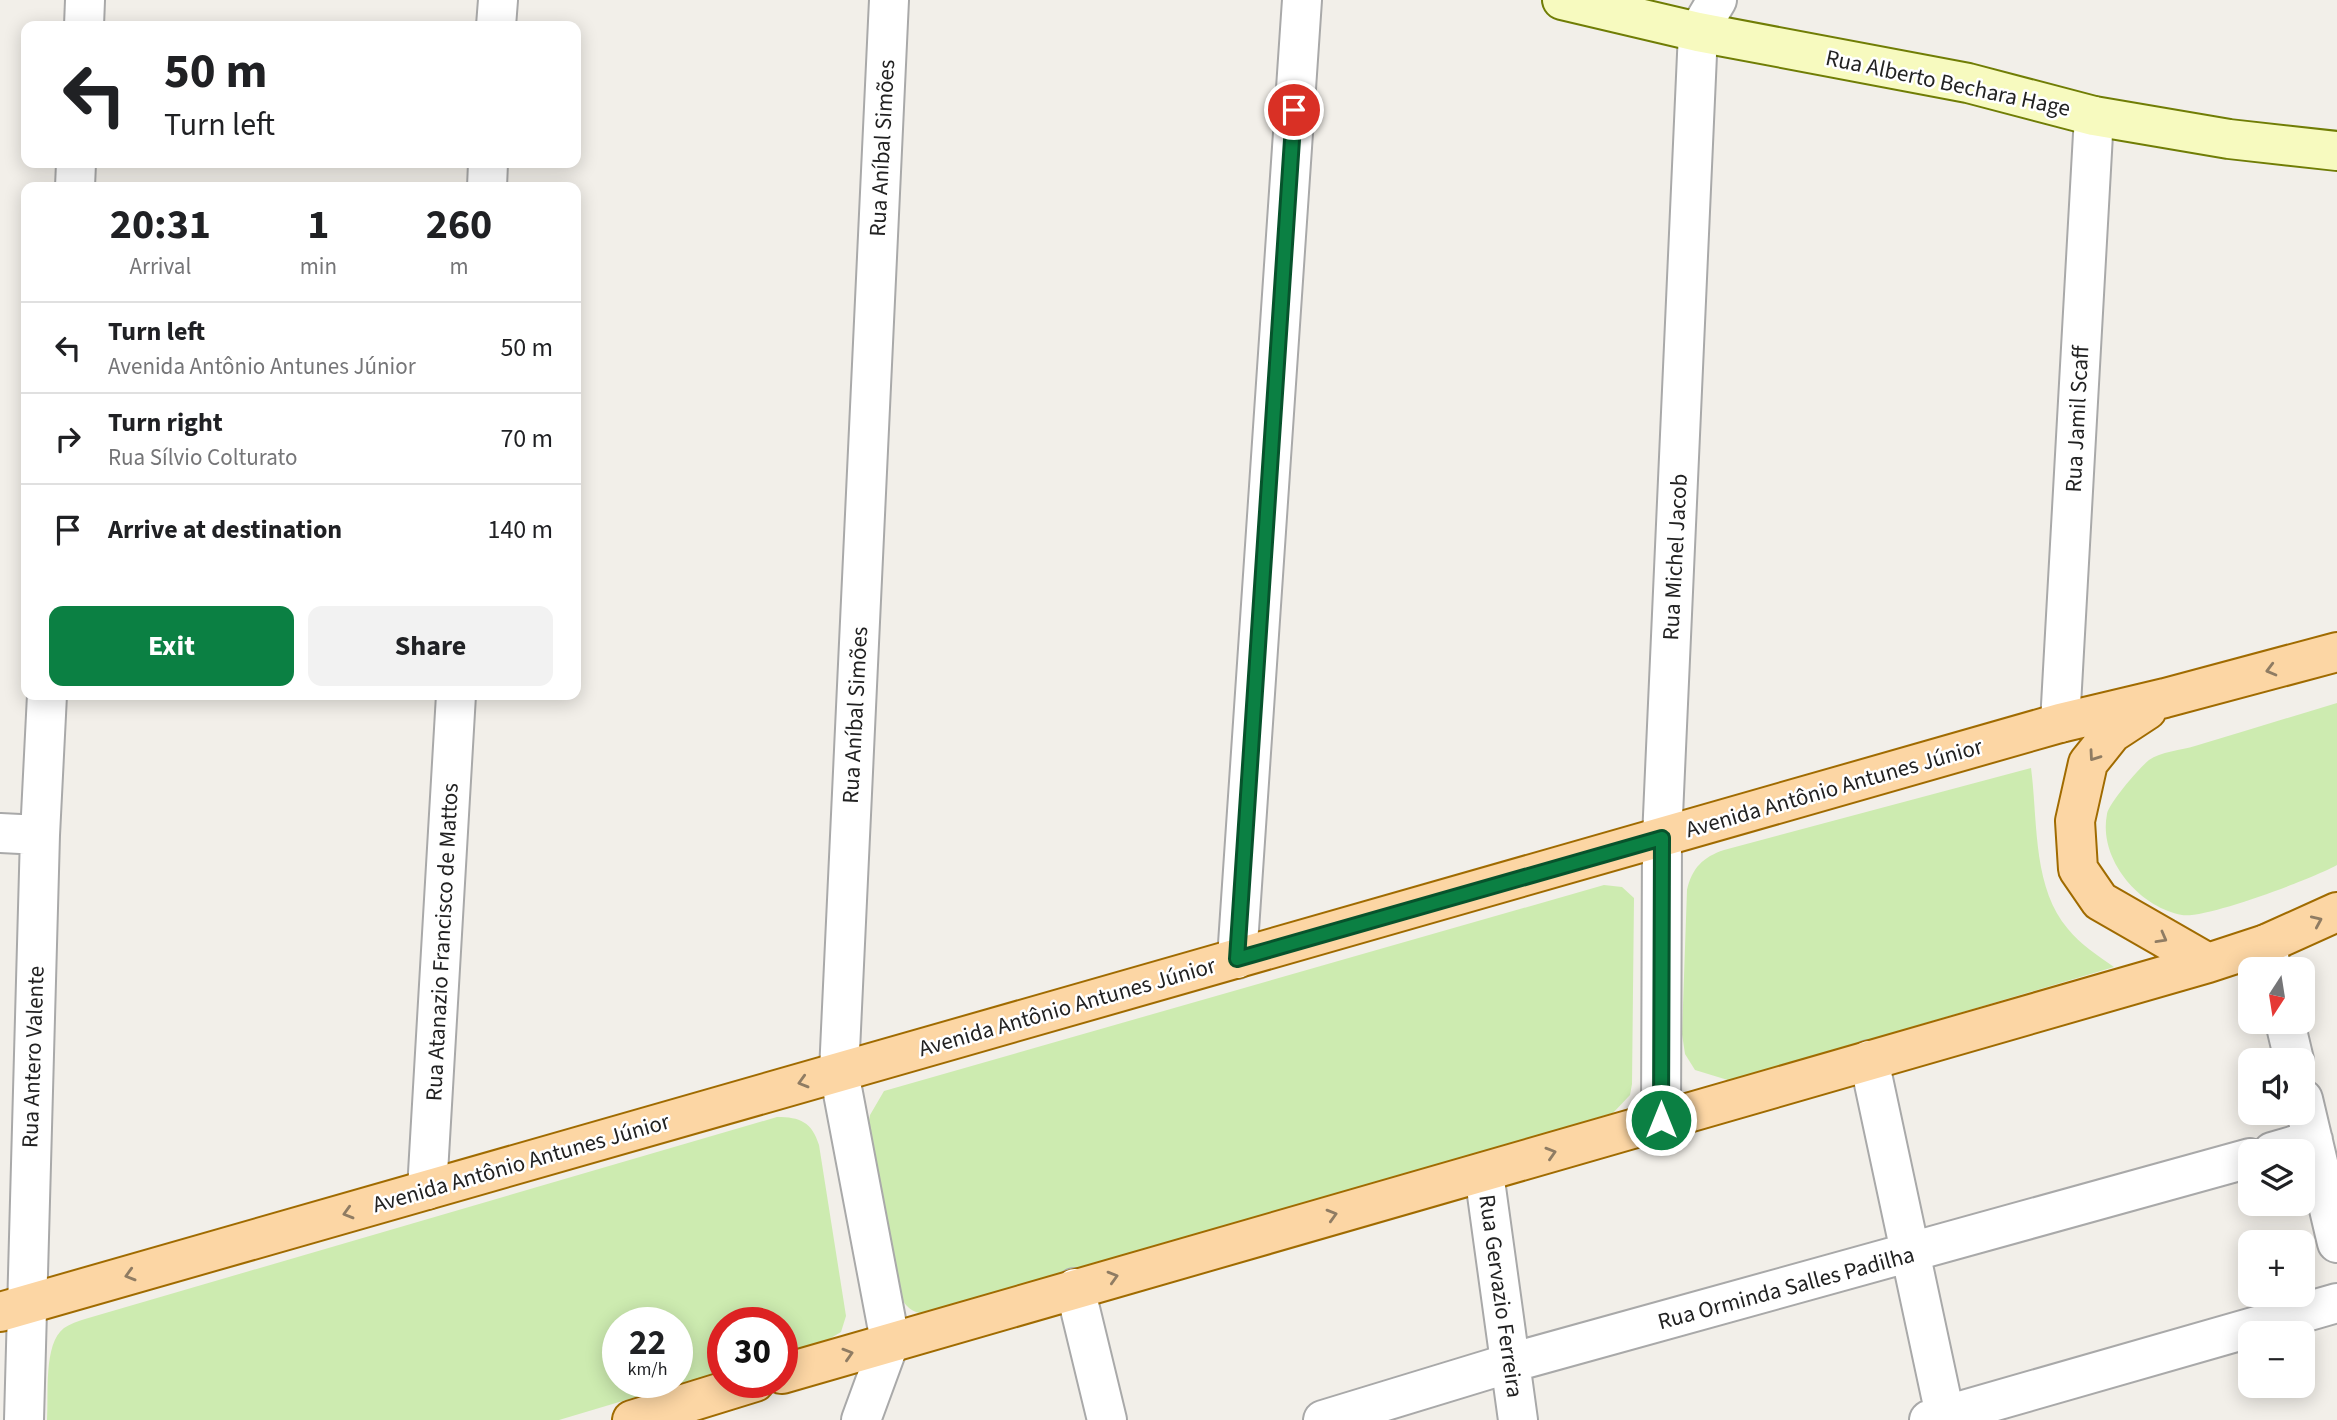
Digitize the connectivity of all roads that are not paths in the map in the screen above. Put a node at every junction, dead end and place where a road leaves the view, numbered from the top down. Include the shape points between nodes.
1 (85, 0) edge
2 (498, 0) edge
3 (889, 0) edge
4 (1302, 0) edge
5 (1562, 0) edge
6 (1708, 16) edge
7 (83, 21) edge
8 (496, 21) edge
9 (2094, 116) junction
10 (2337, 151) edge
11 (2337, 652) edge
12 (2165, 698) junction
13 (47, 700) edge
14 (456, 700) edge
15 (2060, 723) junction
16 (0, 833) edge
17 (40, 835) junction
18 (1662, 838) junction
19 (2337, 912) edge
20 (2269, 957) edge
21 (1237, 959) junction
22 (2238, 960) edge
23 (2208, 963) junction
24 (1870, 1060) junction
25 (839, 1072) junction
26 (1661, 1120) junction
27 (2315, 1149) edge
28 (2238, 1161) edge
29 (1484, 1172) junction
30 (427, 1190) junction
31 (2337, 1243) edge
32 (1912, 1253) junction
33 (1075, 1288) junction
34 (2337, 1303) edge
35 (13, 1308) edge
36 (890, 1341) junction
37 (1510, 1363) junction
38 (798, 1369) edge
39 (707, 1397) edge
40 (1937, 1418) edge
41 (24, 1420) edge
42 (632, 1420) edge
43 (861, 1420) edge
44 (1107, 1420) edge
45 (1323, 1420) edge
46 (1518, 1420) edge

1 - 7 street
2 - 8 street
3 - 25 street, Rua Aníbal Simões
4 - 21 street
5 - 6 street, Rua Alberto Bechara Hage
6 - 9 street, Rua Alberto Bechara Hage
6 - 18 street, Rua Michel Jacob
9 - 10 street, Rua Alberto Bechara Hage via 2229,139
9 - 15 street, Rua Jamil Scaff
11 -> 12 main road, Avenida Antônio Antunes Júnior
12 - 15 main road, Avenida Antônio Antunes Júnior
12 -> 23 main road via 2112,733 2088,763 2075,821 2078,869 2100,901
13 - 17 street, Rua Antero Valente
14 - 30 street, Rua Atanazio Francisco de Mattos
15 - 18 main road, Avenida Antônio Antunes Júnior
16 - 17 street
17 - 35 street, Rua Antero Valente
18 - 21 main road, Avenida Antônio Antunes Júnior
18 - 26 street, Rua Michel Jacob
20 -> 19 main road
21 - 25 main road, Avenida Antônio Antunes Júnior
22 - 23 main road
23 - 24 main road
24 - 26 main road
24 - 32 street
25 -> 30 main road, Avenida Antônio Antunes Júnior
25 - 36 street, Rua Aníbal Simões
29 -> 26 main road
27 - 31 street
28 - 32 street, Rua Orminda Salles Padilha
33 -> 29 main road
29 - 37 street, Rua Gervazio Ferreira
30 -> 35 main road, Avenida Antônio Antunes Júnior
32 - 37 street, Rua Orminda Salles Padilha
32 - 40 street
33 - 36 main road
33 - 44 street
34 - 40 street
35 - 41 street, Rua Antero Valente
38 -> 36 main road
36 - 43 street
37 - 45 street, Rua Orminda Salles Padilha
37 - 46 street, Rua Gervazio Ferreira
39 - 42 main road

